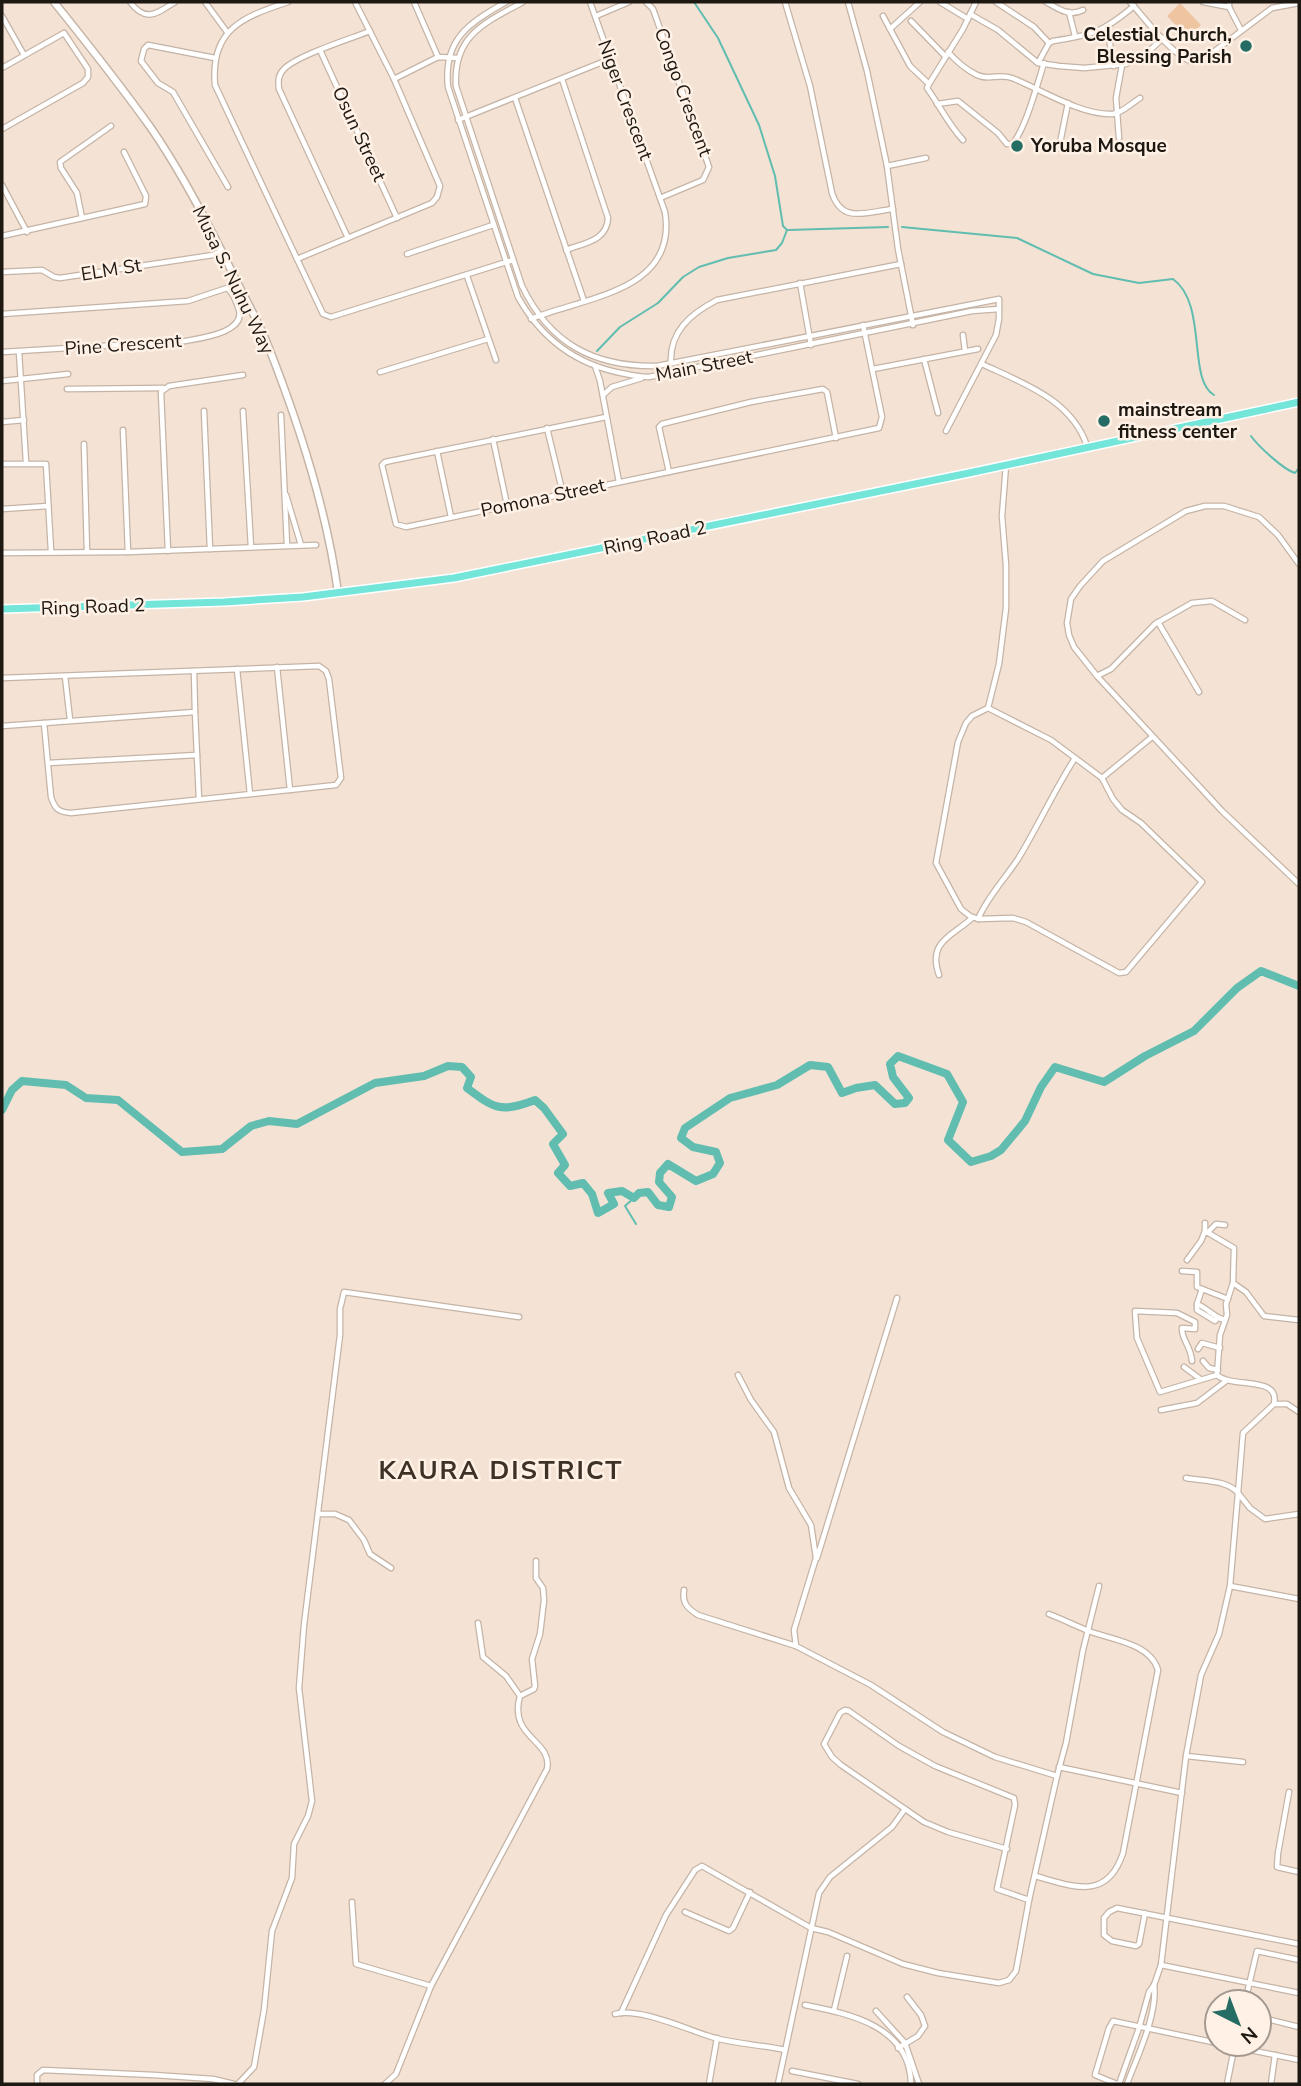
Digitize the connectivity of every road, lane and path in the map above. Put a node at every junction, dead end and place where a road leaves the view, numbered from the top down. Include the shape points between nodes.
1 (54, 2) edge
2 (130, 2) edge
3 (175, 2) edge
4 (205, 2) edge
5 (288, 2) edge
6 (355, 2) edge
7 (414, 2) edge
8 (503, 2) edge
9 (523, 2) edge
10 (590, 2) edge
11 (629, 2) edge
12 (646, 2) edge
13 (785, 2) edge
14 (848, 2) edge
15 (920, 2) edge
16 (940, 2) edge
17 (976, 2) edge
18 (996, 2) edge
19 (1046, 2) edge
20 (1203, 2) edge
21 (1299, 3) edge
22 (1132, 4) edge
23 (1229, 4) edge
24 (1271, 5) edge
25 (508, 10) junction
26 (1083, 10) dead end
27 (1069, 12) junction
28 (2, 16) edge
29 (596, 16) junction
30 (883, 16) dead end
31 (969, 17) junction
32 (908, 18) junction
33 (1107, 28) junction
34 (890, 30) junction
35 (1241, 30) junction
36 (370, 31) junction
37 (227, 32) junction
38 (1075, 36) junction
39 (1163, 38) junction
40 (1049, 43) junction
41 (320, 50) junction
42 (946, 54) junction
43 (24, 55) junction
44 (438, 57) junction
45 (448, 57) junction
46 (215, 58) junction
47 (458, 58) junction
48 (610, 59) junction
49 (1041, 63) junction
50 (1122, 65) junction
51 (1114, 66) junction
52 (2, 68) edge
53 (394, 79) junction
54 (562, 79) junction
55 (929, 84) junction
56 (1037, 88) junction
57 (515, 98) junction
58 (1140, 98) dead end
59 (1068, 103) junction
60 (937, 104) junction
61 (1118, 113) junction
62 (465, 117) junction
63 (458, 120) junction
64 (111, 126) dead end
65 (2, 128) edge
66 (1119, 138) dead end
67 (963, 140) dead end
68 (1059, 148) dead end
69 (124, 152) dead end
70 (926, 158) dead end
71 (887, 166) junction
72 (2, 185) edge
73 (228, 187) dead end
74 (660, 198) junction
75 (893, 209) junction
76 (82, 218) junction
77 (397, 218) junction
78 (493, 225) junction
79 (27, 232) junction
80 (2, 236) edge
81 (348, 238) junction
82 (566, 250) junction
83 (221, 251) junction
84 (407, 254) dead end
85 (297, 259) junction
86 (513, 260) junction
87 (505, 263) junction
88 (901, 264) junction
89 (2, 272) edge
90 (467, 276) junction
91 (800, 283) junction
92 (584, 301) junction
93 (970, 304) junction
94 (999, 309) junction
95 (937, 310) junction
96 (972, 311) junction
97 (2, 314) edge
98 (539, 316) junction
99 (911, 316) junction
100 (531, 319) junction
101 (938, 319) junction
102 (863, 325) junction
103 (913, 325) junction
104 (865, 334) junction
105 (963, 335) dead end
106 (809, 337) junction
107 (488, 339) junction
108 (811, 345) junction
109 (978, 349) dead end
110 (965, 351) junction
111 (2, 352) edge
112 (19, 352) junction
113 (596, 359) junction
114 (924, 359) junction
115 (496, 360) dead end
116 (606, 362) junction
117 (671, 364) junction
118 (982, 364) junction
119 (595, 366) junction
120 (605, 369) junction
121 (873, 369) junction
122 (380, 372) dead end
123 (68, 374) dead end
124 (243, 375) dead end
125 (643, 377) junction
126 (21, 379) junction
127 (2, 381) edge
128 (600, 381) junction
129 (163, 388) junction
130 (67, 389) dead end
131 (602, 396) junction
132 (1299, 402) edge
133 (204, 411) dead end
134 (243, 411) dead end
135 (938, 413) dead end
136 (281, 415) dead end
137 (606, 417) junction
138 (24, 420) junction
139 (2, 422) edge
140 (547, 428) junction
141 (123, 430) dead end
142 (946, 432) dead end
143 (836, 438) junction
144 (493, 439) junction
145 (84, 444) dead end
146 (1087, 446) junction
147 (437, 451) junction
148 (26, 462) junction
149 (2, 464) edge
150 (1006, 465) junction
151 (669, 472) junction
152 (619, 482) junction
153 (284, 487) junction
154 (563, 494) junction
155 (48, 506) junction
156 (507, 506) junction
157 (2, 509) edge
158 (451, 517) junction
159 (287, 545) junction
160 (301, 545) junction
161 (316, 545) dead end
162 (251, 547) junction
163 (210, 549) junction
164 (51, 551) junction
165 (168, 551) junction
166 (87, 552) junction
167 (128, 552) junction
168 (2, 553) edge
169 (1299, 564) edge
170 (338, 593) junction
171 (2, 609) edge
172 (1245, 620) dead end
173 (1158, 622) junction
174 (277, 667) junction
175 (237, 669) junction
176 (194, 671) junction
177 (1097, 676) junction
178 (65, 677) junction
179 (2, 678) edge
180 (1199, 692) dead end
181 (988, 708) junction
182 (195, 712) junction
183 (70, 720) junction
184 (44, 723) junction
185 (2, 726) edge
186 (1152, 737) junction
187 (197, 755) junction
188 (1075, 758) junction
189 (48, 763) junction
190 (1102, 778) junction
191 (290, 790) junction
192 (250, 794) junction
193 (199, 799) junction
194 (1299, 884) edge
195 (975, 918) junction
196 (939, 975) dead end
197 (1205, 1223) dead end
198 (1225, 1225) dead end
199 (1206, 1232) junction
200 (1187, 1260) dead end
201 (1182, 1271) dead end
202 (1233, 1283) junction
203 (1202, 1289) junction
204 (897, 1298) dead end
205 (1228, 1299) junction
206 (519, 1317) dead end
207 (1225, 1320) junction
208 (1299, 1320) edge
209 (1220, 1348) junction
210 (1198, 1349) dead end
211 (1192, 1361) dead end
212 (1203, 1361) dead end
213 (1184, 1367) dead end
214 (1217, 1372) junction
215 (738, 1375) dead end
216 (1200, 1378) junction
217 (1226, 1381) junction
218 (1274, 1404) junction
219 (1161, 1410) dead end
220 (1299, 1412) edge
221 (1186, 1478) dead end
222 (1238, 1493) junction
223 (318, 1514) junction
224 (1299, 1514) edge
225 (536, 1561) dead end
226 (815, 1566) junction
227 (391, 1568) dead end
228 (1099, 1586) dead end
229 (1230, 1586) junction
230 (684, 1590) dead end
231 (1299, 1600) edge
232 (1049, 1614) dead end
233 (478, 1623) dead end
234 (1088, 1631) junction
235 (796, 1646) junction
236 (520, 1696) junction
237 (1186, 1756) junction
238 (1244, 1762) dead end
239 (1059, 1767) junction
240 (1057, 1776) junction
241 (1136, 1784) junction
242 (1289, 1792) dead end
243 (1182, 1793) junction
244 (905, 1809) junction
245 (1007, 1849) junction
246 (1299, 1872) edge
247 (1035, 1876) junction
248 (750, 1892) junction
249 (1029, 1900) junction
250 (352, 1902) dead end
251 (685, 1912) dead end
252 (1145, 1913) junction
253 (1167, 1918) junction
254 (811, 1928) junction
255 (1299, 1944) edge
256 (847, 1956) dead end
257 (1299, 1960) edge
258 (1161, 1965) junction
259 (1249, 1983) junction
260 (1154, 1985) junction
261 (431, 1986) junction
262 (1248, 1988) edge
263 (1299, 1993) edge
264 (907, 1997) dead end
265 (805, 2004) dead end
266 (834, 2010) junction
267 (876, 2011) dead end
268 (1273, 2020) edge
269 (1299, 2027) edge
270 (1139, 2028) junction
271 (1146, 2029) junction
272 (717, 2038) junction
273 (1203, 2041) edge
274 (905, 2043) junction
275 (898, 2048) junction
276 (785, 2050) junction
277 (1275, 2055) joint
278 (1232, 2058) edge
279 (1299, 2060) edge
280 (792, 2071) dead end
281 (154, 2075) junction
282 (845, 2083) edge
283 (37, 2084) edge
284 (154, 2084) edge
285 (236, 2084) edge
286 (385, 2084) edge
287 (709, 2084) edge
288 (778, 2084) edge
289 (858, 2084) edge
290 (911, 2084) edge
291 (919, 2084) edge
292 (1118, 2084) edge
293 (1127, 2084) edge
294 (1227, 2084) edge
295 (1270, 2084) edge

1 - 83 street, Musa S. Nuhu Way via 152,130
2 - 3 street via 145,15
4 - 37 street
5 - 37 street via 251,14
6 - 36 street
7 - 44 street
8 - 25 street
8 - 45 street via 465,29
9 - 25 street
10 - 29 street, Niger Crescent
11 - 29 street
12 - 74 street, Congo Crescent via 653,9 709,167 698,183
13 - 75 street via 837,206 851,214
14 - 71 street
15 - 32 street
16 - 31 street
17 - 31 street
18 - 40 street
19 - 27 street
20 - 23 street
21 - 24 street
22 - 33 street
22 - 39 street
23 - 35 street
24 - 35 street
25 - 47 street via 473,32
26 - 27 street
27 - 38 street
28 - 43 street
29 - 48 street, Niger Crescent
30 - 34 street
31 - 42 street
31 - 49 street via 998,30
32 - 34 street
32 - 42 street
33 - 38 street
33 - 51 street
34 - 55 street via 911,66
35 - 39 street via 1193,62
36 - 41 street
36 - 53 street
37 - 46 street
38 - 40 street
39 - 50 street via 1147,53
40 - 49 street
41 - 77 street, Osun Street
41 - 81 street via 286,67 278,80 279,89
42 - 55 street
42 - 56 street via 978,76 999,75
43 - 52 street
43 - 65 street via 64,33 88,69 88,77
44 - 45 street
44 - 53 street
45 - 47 street
45 - 63 street, Main Street via 448,87
46 - 73 street via 148,45 141,61 173,92
46 - 85 street via 215,85
47 - 62 street, Main Street via 456,86
48 - 54 street
48 - 74 street, Niger Crescent
49 - 51 street
49 - 56 street
50 - 51 street
50 - 61 street
53 - 77 street via 440,186 432,203
54 - 57 street
54 - 82 street via 608,218 599,238
55 - 60 street
56 - 59 street
56 - 60 street via 1016,140 1010,144 958,101
57 - 62 street
57 - 82 street
58 - 61 street
59 - 61 street via 1100,113
59 - 68 street
60 - 67 street
61 - 66 street
62 - 63 street
62 - 86 street, Main Street
63 - 78 street, Main Street
64 - 76 street via 60,162 79,199
69 - 76 street via 146,196 145,204
70 - 71 street
71 - 75 street
72 - 79 street
74 - 92 street, Niger Crescent via 667,231 653,265 625,287
75 - 88 street
76 - 79 street
77 - 81 street
78 - 84 street
78 - 87 street, Main Street
79 - 80 street
81 - 85 street
82 - 92 street
83 - 89 street, ELM St via 60,278 42,270
83 - 170 street, Musa S. Nuhu Way via 269,348 294,418 327,526
85 - 90 street via 323,314 331,317
86 - 87 street
86 - 98 street, Main Street
87 - 90 street
87 - 100 street, Main Street
88 - 91 street
88 - 99 street
90 - 107 street
91 - 106 street
91 - 117 street via 711,303 677,332
92 - 98 street, Niger Crescent
93 - 94 street, Main Street via 999,299
93 - 95 street, Main Street
93 - 96 street
94 - 96 street, Main Street
94 - 118 street via 996,335
95 - 99 street, Main Street
95 - 101 street
96 - 101 street, Main Street
97 - 112 street, Pine Crescent via 188,301 227,288 241,313 240,320 212,335 185,341
98 - 100 street, Niger Crescent
98 - 113 street, Main Street via 565,341
99 - 102 street, Main Street
99 - 103 street
100 - 119 street, Main Street via 548,338
101 - 103 street, Main Street
102 - 104 street, Pomona Street
102 - 106 street, Main Street
103 - 104 street, Main Street
104 - 108 street, Main Street
104 - 121 street, Pomona Street
105 - 110 street
106 - 108 street
106 - 117 street, Main Street
107 - 115 street
107 - 122 street
108 - 125 street, Main Street
109 - 110 street
110 - 114 street
111 - 112 street, Pine Crescent
112 - 126 street
113 - 116 street, Main Street
113 - 119 street
114 - 121 street
114 - 135 street
116 - 117 street, Main Street via 639,367
116 - 120 street
118 - 142 street
118 - 146 street via 1052,400 1074,420
119 - 120 street, Main Street
119 - 128 street
120 - 125 street, Main Street
120 - 128 street
121 - 143 street, Pomona Street via 881,426
123 - 126 street
124 - 129 street
125 - 131 street via 612,387
126 - 127 street
126 - 138 street
128 - 131 street
129 - 130 street
129 - 165 street
131 - 137 street
132 - 146 main road, Ring Road 2
133 - 163 street
134 - 162 street
136 - 153 street
137 - 140 street, Pomona Street
137 - 152 street
138 - 139 street
138 - 148 street
140 - 144 street, Pomona Street
140 - 154 street
141 - 167 street
143 - 151 street, Pomona Street
143 - 151 street via 823,389 751,402 662,424
144 - 147 street, Pomona Street
144 - 156 street
145 - 166 street
146 - 150 main road, Ring Road 2
147 - 158 street
147 - 158 street, Pomona Street via 382,465 398,525
148 - 149 street
148 - 155 street via 46,465
150 - 170 main road, Ring Road 2 via 489,572
150 - 181 street via 1002,516 1006,608
151 - 152 street, Pomona Street
152 - 154 street, Pomona Street
153 - 159 street
153 - 160 street
154 - 156 street, Pomona Street
155 - 157 street
155 - 164 street
156 - 158 street, Pomona Street
159 - 160 street
159 - 162 street
160 - 161 street
162 - 163 street
163 - 165 street
164 - 166 street
164 - 168 street
165 - 167 street
166 - 167 street
169 - 177 street via 1259,517 1217,505 1186,512 1103,561 1071,599 1069,635
170 - 171 main road, Ring Road 2 via 224,602
172 - 173 street via 1206,600
173 - 177 street via 1111,669
173 - 180 street
174 - 175 street
174 - 191 street
174 - 191 street via 314,666 326,671 341,778 335,785
175 - 176 street
175 - 192 street
176 - 178 street
176 - 182 street
177 - 186 street
178 - 179 street
178 - 183 street
181 - 188 street via 1051,740
181 - 195 street via 965,723 958,741 936,863 961,909
182 - 183 street
182 - 187 street
183 - 184 street
184 - 185 street
184 - 189 street
186 - 190 street
186 - 194 street
187 - 189 street
187 - 193 street
188 - 190 street
188 - 195 street via 1018,858
189 - 193 street via 51,797 60,812
190 - 195 street via 1122,810 1202,883 1129,970 1119,973 1026,922
191 - 192 street
192 - 193 street
195 - 196 street via 948,935 939,947
197 - 199 street
198 - 199 street via 1216,1224
199 - 200 street
199 - 202 street via 1234,1248
201 - 203 street via 1197,1272 1197,1287
202 - 205 street
202 - 208 street via 1264,1316
203 - 205 street
203 - 207 street via 1197,1311 1214,1321
204 - 226 street
205 - 207 street
206 - 223 street via 344,1292
207 - 209 street
209 - 210 street via 1202,1343
209 - 214 street
211 - 216 street via 1192,1350 1181,1332 1182,1328 1195,1329 1195,1322 1177,1313 1135,1311 1137,1338 1160,1392
212 - 214 street
213 - 216 street
214 - 216 street
214 - 217 street
215 - 226 street via 774,1432 786,1480 811,1525
217 - 218 street via 1268,1386 1275,1393
217 - 219 street via 1196,1403
218 - 220 street via 1287,1404
218 - 222 street via 1243,1433
221 - 222 street via 1227,1485
222 - 224 street via 1265,1519
222 - 229 street
223 - 227 street via 349,1520 370,1554
223 - 285 street via 299,1688 312,1801 294,1844 292,1878 272,1931 254,2067
225 - 236 street via 544,1600 532,1659 535,1686
226 - 235 street via 794,1630
228 - 234 street
229 - 231 street
229 - 237 street via 1219,1634 1201,1675
230 - 235 street via 686,1605 698,1615
232 - 234 street
233 - 236 street via 483,1657 506,1676
234 - 239 street
234 - 241 street via 1121,1639 1157,1666
235 - 240 street via 871,1685 943,1732 995,1757
236 - 261 street via 518,1721 544,1752 547,1769
237 - 238 street
237 - 243 street
239 - 240 street
239 - 241 street
240 - 247 street
241 - 243 street
241 - 247 street via 1123,1853 1108,1878 1087,1888
242 - 246 street via 1277,1867
243 - 253 street
244 - 245 street via 938,1829
244 - 245 street via 841,1765 827,1750 825,1740 841,1711 849,1711 935,1766 1012,1797 1015,1805
244 - 254 street via 892,1827 830,1877 817,1901
245 - 249 street via 998,1889
247 - 249 street
248 - 251 street via 729,1931
248 - 254 street
248 - 272 street via 698,1867 666,1915 618,2014 667,2021
249 - 254 street via 1016,1971 1005,1983 903,1964
250 - 261 street via 356,1964
252 - 252 street via 1117,1908 1109,1912 1103,1922 1104,1935 1136,1946
252 - 253 street
253 - 255 street
253 - 258 street
254 - 276 street
256 - 266 street
257 - 259 street via 1257,1951
258 - 259 street
258 - 260 street
259 - 262 street
259 - 263 street
260 - 270 street
260 - 271 street
261 - 286 street via 396,2074
264 - 274 street via 925,2026
265 - 266 street
266 - 275 street via 874,2024
267 - 274 street
268 - 269 street
270 - 271 street
270 - 292 street
270 - 292 street via 1117,2021 1110,2024 1095,2075
271 - 273 street
271 - 293 street
272 - 276 street
272 - 287 street
274 - 275 street
274 - 291 street
275 - 290 street
276 - 288 street
277 - 279 street
277 - 295 street
278 - 294 street
280 - 282 street
281 - 283 street via 43,2070 37,2075
281 - 284 street
281 - 285 street
282 - 289 street

